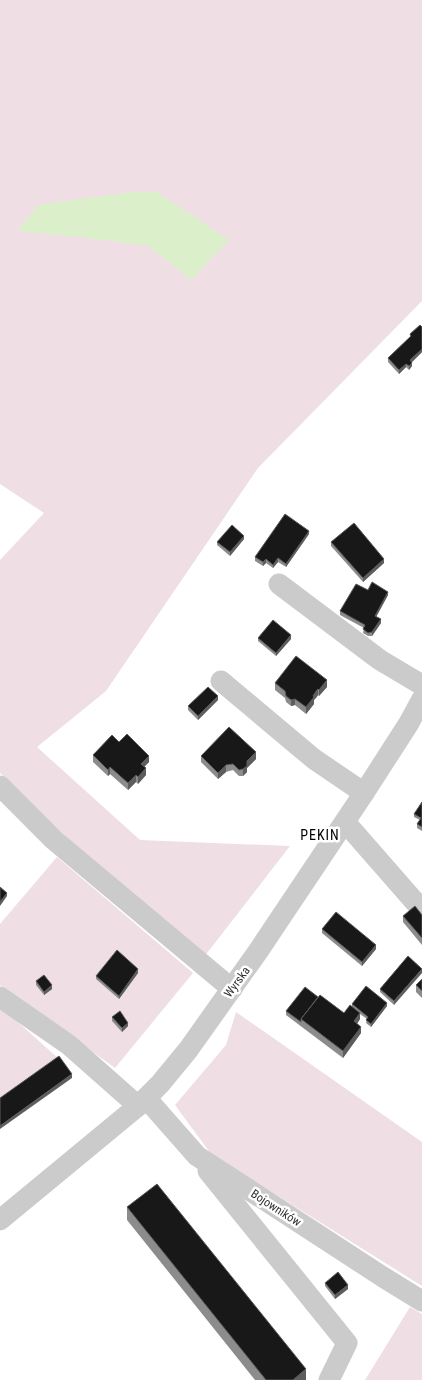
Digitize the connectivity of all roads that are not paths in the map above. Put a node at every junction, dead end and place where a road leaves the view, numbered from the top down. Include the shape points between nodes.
1 (279, 584) dead end
2 (221, 681) dead end
3 (422, 685) edge
4 (422, 699) edge
5 (0, 786) edge
6 (364, 793) junction
7 (345, 822) junction
8 (422, 910) edge
9 (232, 988) junction
10 (0, 997) edge
11 (142, 1102) junction
12 (197, 1156) junction
13 (0, 1220) edge
14 (422, 1301) edge
15 (329, 1380) edge

1 - 3 street via 380,660
2 - 6 street via 314,759
4 - 6 street, Wyrska
5 - 9 street via 54,840
6 - 7 street, Wyrska
7 - 8 street
7 - 9 street, Wyrska
9 - 11 street, Wyrska via 188,1050
10 - 11 street, Bojowników
11 - 12 street, Bojowników
11 - 13 street, Wyrska
12 - 14 street, Bojowników
12 - 15 street via 347,1343

